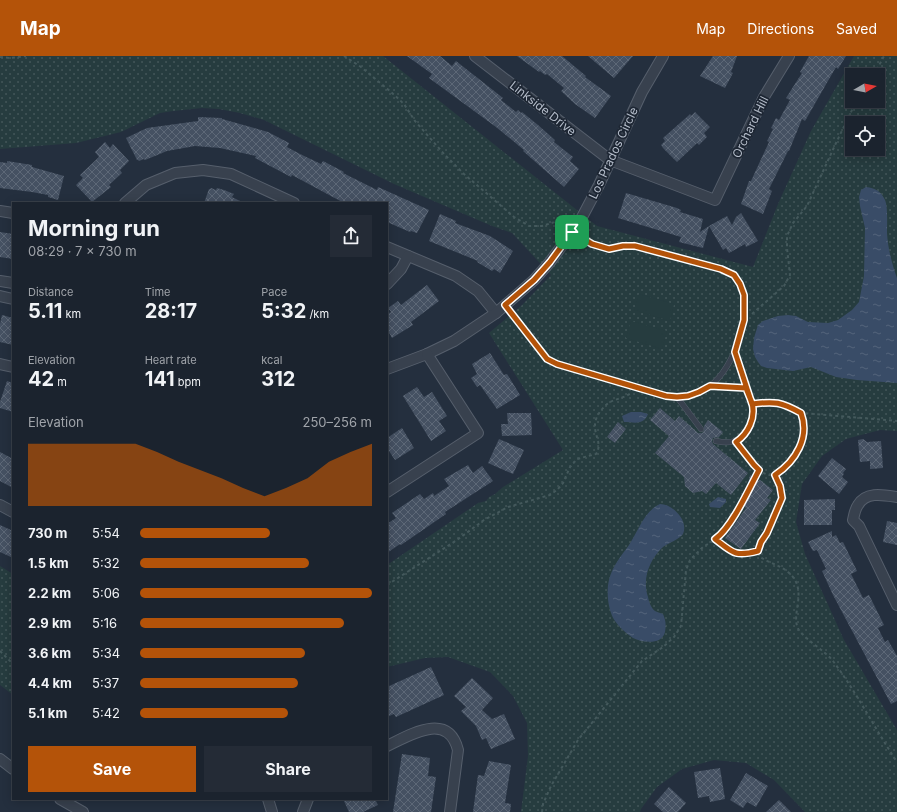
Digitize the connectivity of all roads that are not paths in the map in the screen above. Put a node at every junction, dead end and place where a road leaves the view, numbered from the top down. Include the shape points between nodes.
1 (475, 56) edge
2 (663, 56) edge
3 (788, 56) edge
4 (610, 160) junction
5 (715, 200) joint
6 (126, 202) edge
7 (292, 202) edge
8 (0, 211) edge
9 (12, 213) edge
10 (574, 230) junction
11 (388, 247) edge
12 (408, 256) junction
13 (0, 281) edge
14 (12, 283) edge
15 (388, 283) edge
16 (0, 296) edge
17 (12, 299) edge
18 (505, 305) junction
19 (496, 313) junction
20 (735, 352) junction
21 (427, 354) junction
22 (0, 364) edge
23 (12, 367) edge
24 (388, 369) edge
25 (710, 386) junction
26 (746, 388) junction
27 (677, 397) junction
28 (701, 429) dead end
29 (716, 441) dead end
30 (388, 491) edge
31 (897, 497) edge
32 (0, 505) edge
33 (12, 511) edge
34 (897, 605) edge
35 (388, 746) edge
36 (0, 759) edge
37 (12, 768) edge
38 (62, 800) edge
39 (268, 800) edge
40 (308, 800) edge
41 (82, 812) edge
42 (272, 812) edge
43 (303, 812) edge
44 (450, 812) edge

1 - 4 street, Linkside Drive
2 - 4 street, Los Prados Circle via 642,92
3 - 5 street, Orchard Hill via 764,97
4 - 5 street, Linkside Drive
4 - 10 street, Los Prados Circle
6 - 7 street via 146,185 175,173 203,170 231,174
8 - 9 street
10 - 18 street, Los Prados Circle via 534,280
10 - 20 lane via 592,244 603,248 635,246 721,269 734,275 744,295 744,320
11 - 12 street
12 - 15 street via 401,269
12 - 19 street via 456,276 478,291
13 - 14 street
16 - 17 street
18 - 19 street, Los Prados Circle
18 - 27 lane via 547,359 666,396
19 - 21 street, Los Prados Circle via 454,341
20 - 25 lane via 725,369
20 - 26 lane
21 - 24 street, Los Prados Circle
21 - 30 street via 478,433
22 - 23 street
25 - 26 lane
25 - 27 lane via 688,396
26 - 29 lane via 752,404 749,429 736,442
27 - 28 lane
31 - 34 street via 880,494 867,497 858,504 853,520 859,526
32 - 33 street
35 - 44 street via 422,730 435,728 449,734 458,750
36 - 37 street
38 - 41 street
39 - 42 street
40 - 43 street

